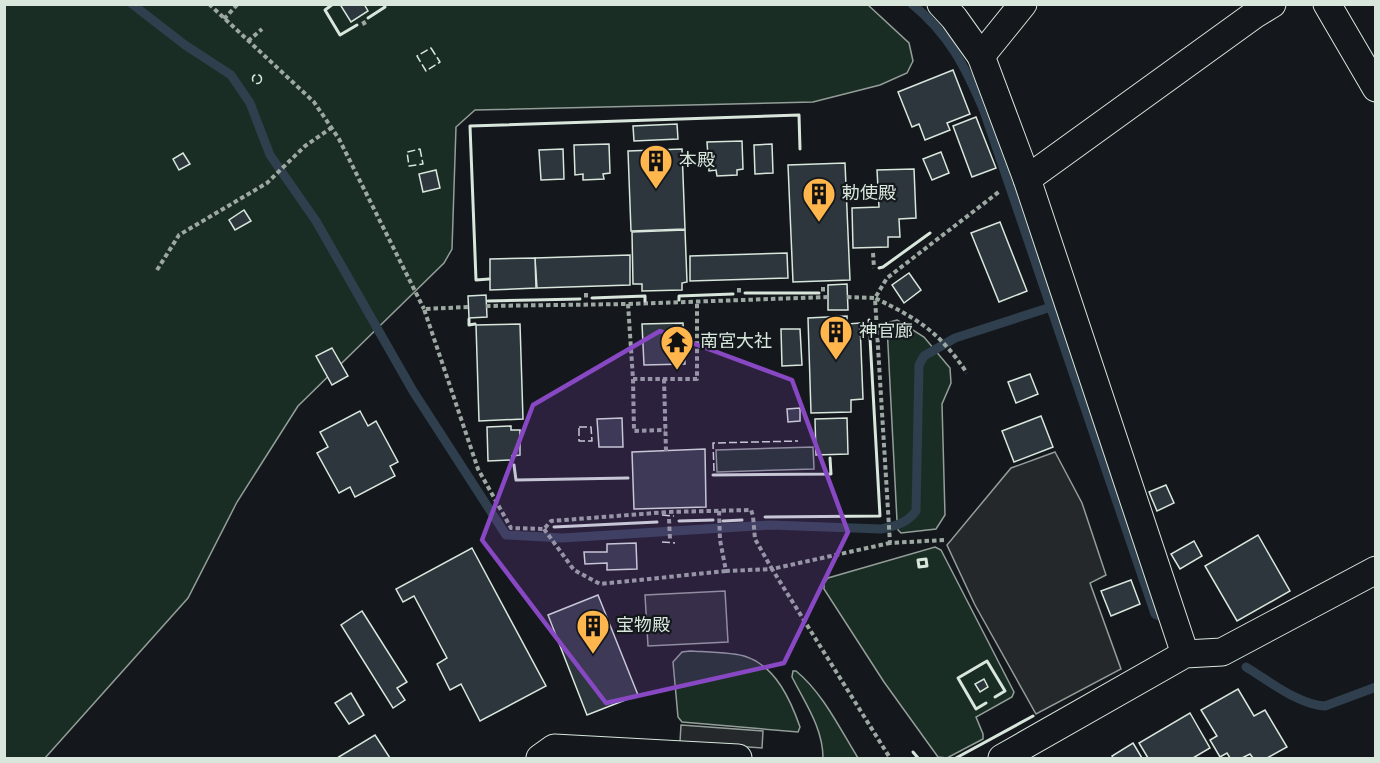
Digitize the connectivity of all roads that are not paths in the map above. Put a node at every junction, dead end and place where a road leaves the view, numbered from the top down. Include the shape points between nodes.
1 (941, 4) edge
2 (1023, 4) edge
3 (1327, 4) edge
4 (1258, 8) edge
5 (981, 56) junction
6 (1376, 88) edge
7 (1027, 179) junction
8 (1376, 570) edge
9 (1185, 654) junction
10 (540, 759) edge
11 (738, 759) edge
12 (1002, 759) edge

1 - 5 street
2 - 5 street
3 - 6 street
4 - 7 street
5 - 7 street
7 - 9 street
8 - 9 street via 1222,652
9 - 12 street
10 - 11 street via 554,748

